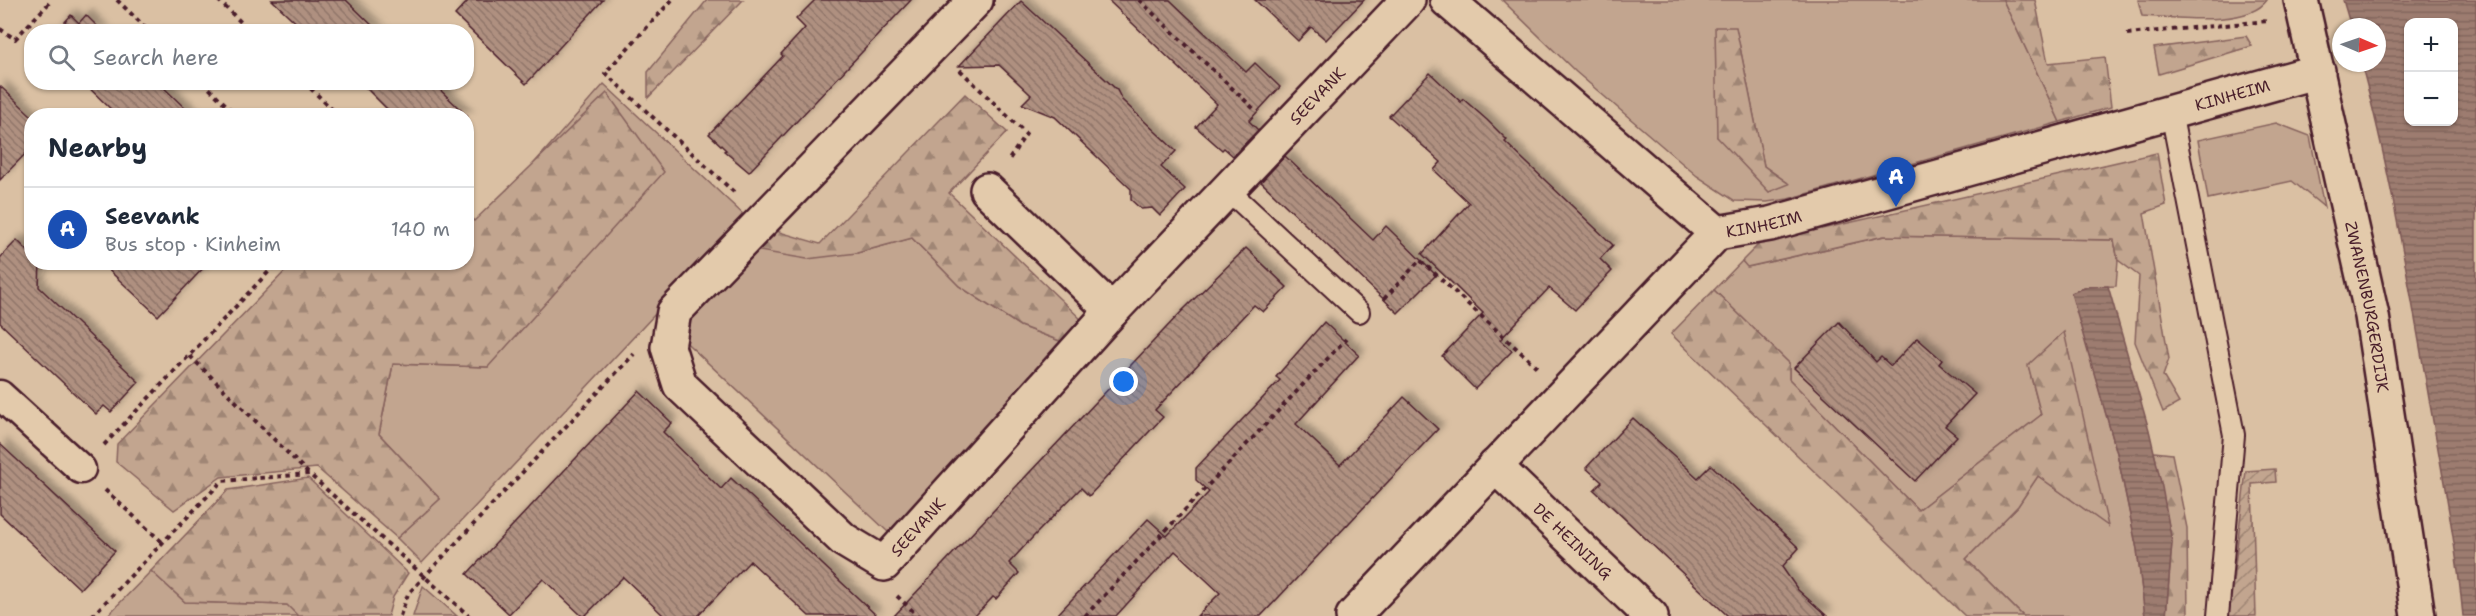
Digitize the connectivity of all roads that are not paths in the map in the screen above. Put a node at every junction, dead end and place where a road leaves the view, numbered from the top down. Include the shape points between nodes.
1 (976, 0) edge
2 (1408, 0) edge
3 (1447, 0) edge
4 (2303, 9) edge
5 (2318, 71) junction
6 (2171, 112) junction
7 (987, 190) road end
8 (1228, 190) junction
9 (1717, 233) junction
10 (1112, 312) junction
11 (1359, 312) dead end
12 (0, 395) edge
13 (1495, 466) junction
14 (81, 469) road end
15 (1353, 616) edge
16 (1651, 616) edge
17 (2218, 616) edge
18 (2418, 616) edge

1 - 10 street, SEEVANK via 674,312 668,347 680,385 844,540 884,564
2 - 8 street, SEEVANK
3 - 9 street
4 - 5 street, ZWANENBURGERDIJK
5 - 6 street, KINHEIM
5 - 18 street, ZWANENBURGERDIJK via 2372,316
6 - 9 street, KINHEIM via 1770,224
6 - 17 lane via 2234,435
7 - 10 street
8 - 10 street, SEEVANK
8 - 11 lane
9 - 13 street, KINHEIM
12 - 14 street
13 - 15 street, KINHEIM
13 - 16 street, DE HEINING

